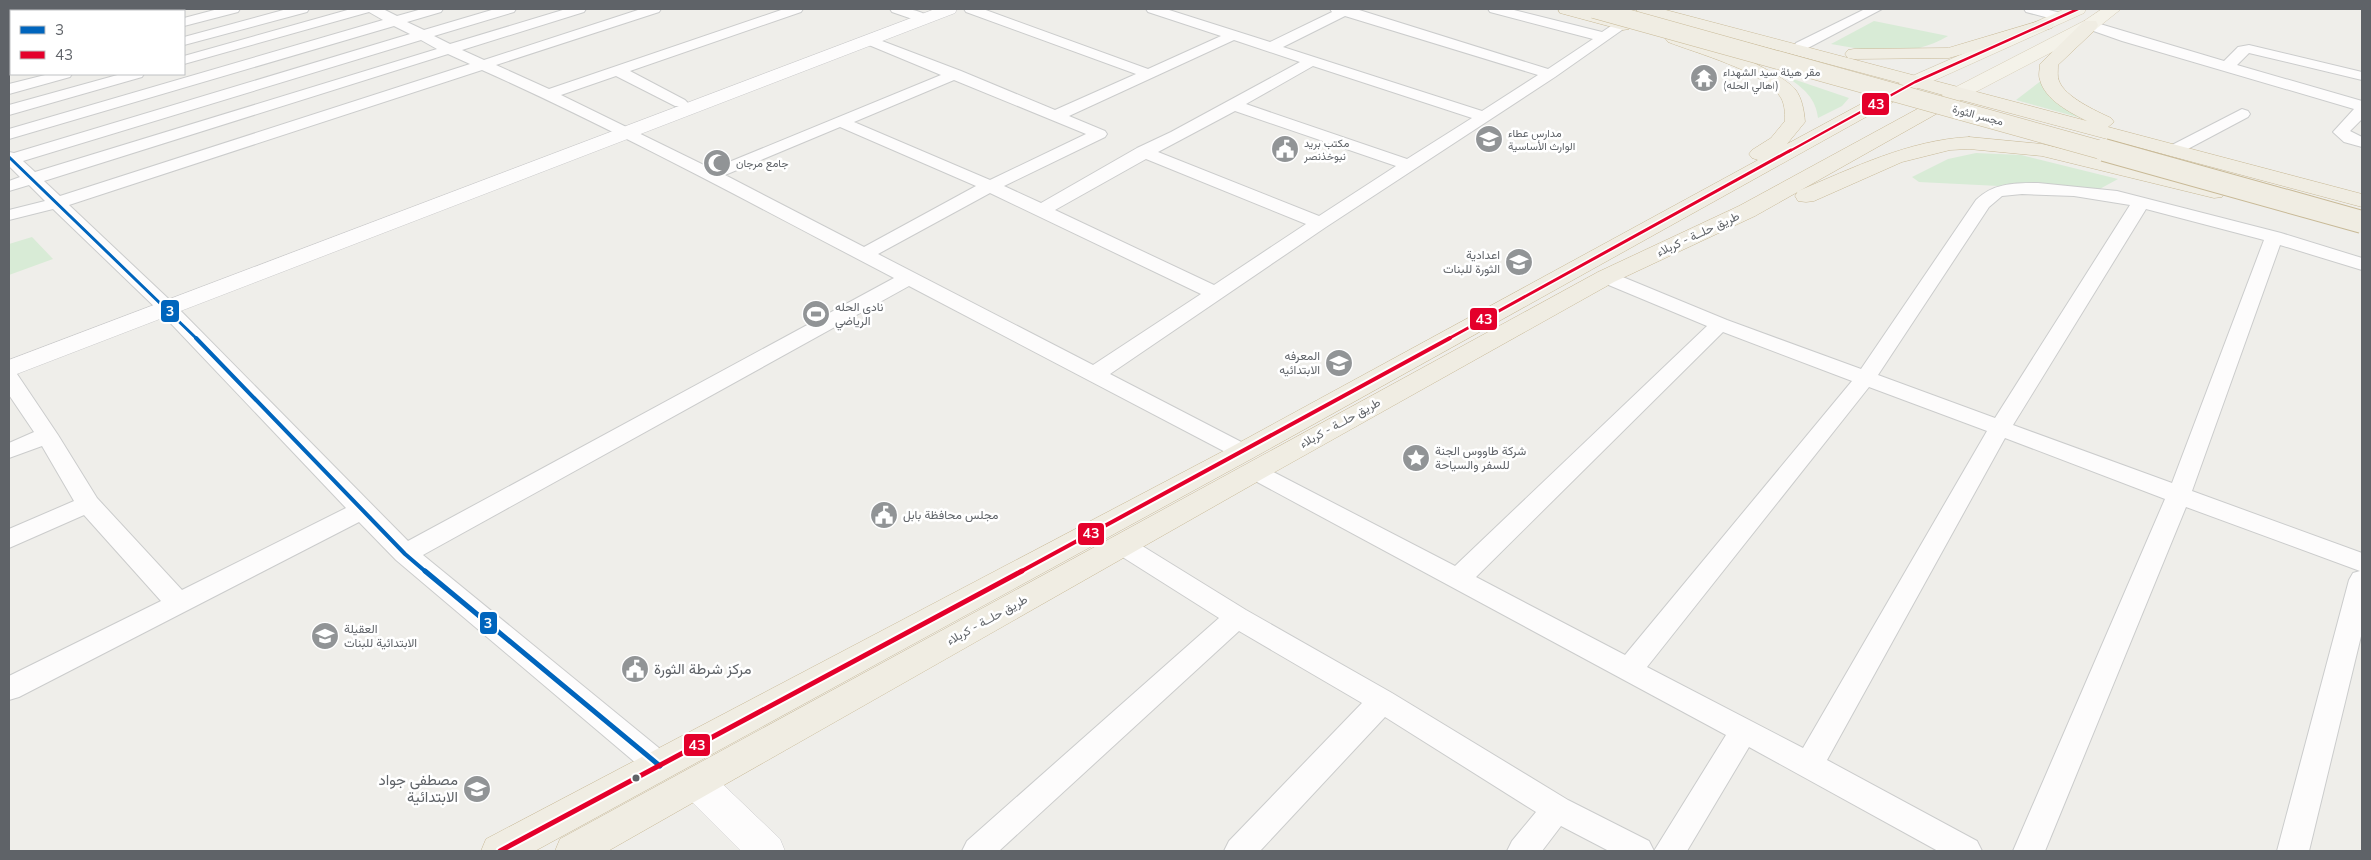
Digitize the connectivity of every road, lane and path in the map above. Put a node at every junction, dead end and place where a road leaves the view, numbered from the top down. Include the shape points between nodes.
1 (232, 9) edge
2 (302, 9) edge
3 (365, 9) edge
4 (373, 9) edge
5 (436, 9) edge
6 (509, 9) edge
7 (579, 9) edge
8 (650, 9) edge
9 (796, 9) edge
10 (949, 9) edge
11 (971, 9) edge
12 (1153, 9) edge
13 (1495, 9) edge
14 (1566, 9) edge
15 (1594, 9) edge
16 (1644, 9) edge
17 (1876, 9) edge
18 (2031, 9) edge
19 (2078, 9) edge
20 (2113, 9) edge
21 (1343, 10) edge
22 (915, 13) edge
23 (1619, 17) edge
24 (2053, 20) junction
25 (396, 21) junction
26 (185, 22) edge
27 (2090, 25) junction
28 (422, 35) junction
29 (1234, 35) junction
30 (1603, 37) junction
31 (1674, 38) junction
32 (869, 40) junction
33 (185, 41) edge
34 (1271, 47) junction
35 (1800, 48) junction
36 (448, 49) junction
37 (1313, 60) junction
38 (185, 61) edge
39 (185, 62) edge
40 (483, 64) junction
41 (2227, 67) junction
42 (617, 70) junction
43 (1782, 70) junction
44 (956, 74) junction
45 (1149, 74) junction
46 (1550, 74) junction
47 (61, 75) edge
48 (133, 75) edge
49 (206, 76) junction
50 (2362, 76) edge
51 (1915, 82) junction
52 (9, 89) edge
53 (229, 93) junction
54 (548, 94) junction
55 (1957, 94) junction
56 (1884, 99) junction
57 (680, 103) junction
58 (1236, 106) junction
59 (2362, 108) edge
60 (9, 110) edge
61 (253, 110) junction
62 (1928, 112) junction
63 (2242, 114) dead end
64 (1056, 116) junction
65 (1485, 117) junction
66 (841, 122) junction
67 (279, 130) junction
68 (620, 130) junction
69 (9, 134) edge
70 (2110, 134) junction
71 (2362, 142) edge
72 (2178, 148) junction
73 (1143, 152) junction
74 (2095, 156) junction
75 (9, 159) edge
76 (1411, 166) junction
77 (2231, 166) junction
78 (711, 175) junction
79 (31, 180) junction
80 (9, 186) edge
81 (990, 186) junction
82 (2214, 192) junction
83 (2362, 201) edge
84 (57, 202) junction
85 (2141, 202) junction
86 (1691, 207) junction
87 (1040, 211) junction
88 (1747, 211) junction
89 (2362, 213) edge
90 (9, 215) edge
91 (9, 222) edge
92 (2362, 222) edge
93 (1320, 223) junction
94 (2362, 232) edge
95 (2274, 237) junction
96 (864, 254) junction
97 (2362, 264) edge
98 (1606, 277) junction
99 (909, 278) junction
100 (1217, 294) junction
101 (162, 304) junction
102 (1720, 324) junction
103 (9, 354) edge
104 (9, 369) edge
105 (1095, 374) junction
106 (9, 378) edge
107 (1865, 378) junction
108 (2000, 428) junction
109 (47, 435) junction
110 (9, 451) edge
111 (1248, 461) junction
112 (2179, 495) junction
113 (88, 504) junction
114 (362, 510) junction
115 (9, 539) edge
116 (1122, 544) junction
117 (405, 554) junction
118 (2362, 563) edge
119 (1458, 579) junction
120 (2362, 580) edge
121 (178, 603) junction
122 (1237, 617) junction
123 (1630, 670) junction
124 (9, 689) edge
125 (1382, 701) junction
126 (1744, 730) junction
127 (1810, 765) junction
128 (660, 766) junction
129 (697, 783) junction
130 (1557, 809) junction
131 (500, 851) edge
132 (574, 851) edge
133 (766, 851) edge
134 (978, 851) edge
135 (1240, 851) edge
136 (1523, 851) edge
137 (1638, 851) edge
138 (1670, 851) edge
139 (1966, 851) edge
140 (2029, 851) edge
141 (2293, 851) edge

1 - 26 street
2 - 33 street
3 - 38 street
4 - 25 street
5 - 25 street
6 - 28 street
7 - 36 street
8 - 40 street
9 - 42 street
10 - 22 street
11 - 45 street
12 - 29 street
13 - 30 street
14 - 23 highway
15 - 92 highway, مجسر الثورة, bridge
16 - 35 highway
17 - 35 street
18 - 24 street
19 - 24 main road, طريق حلــة - كربلاء
20 - 27 main road, طريق حلــة - كربلاء
21 - 34 street
21 - 46 street
22 - 32 street
22 - 57 street
23 - 30 street
23 - 31 highway
23 - 89 highway, مجسر الثورة
24 - 35 highway via 1939,54 1858,55
24 - 51 main road, طريق حلــة - كربلاء
25 - 28 street
25 - 49 street
27 - 41 street
27 - 55 main road, طريق حلــة - كربلاء
27 - 72 highway via 2048,64 2049,80 2073,105 2097,119
28 - 36 street
28 - 53 street
29 - 34 street
29 - 45 street
30 - 46 street
31 - 43 highway
31 - 86 highway via 1759,71 1787,91 1794,106 1795,122 1778,142 1739,166
32 - 44 street
32 - 68 street
34 - 37 street
35 - 43 highway via 1814,59 1812,65 1800,71
35 - 51 highway
36 - 40 street
36 - 61 street
37 - 58 street
37 - 65 street
39 - 49 street
40 - 54 street
40 - 67 street
41 - 50 street via 2248,49
41 - 59 street
42 - 54 street
42 - 57 street
43 - 56 highway
44 - 64 street
44 - 66 street
45 - 64 street
46 - 65 street
47 - 52 street
48 - 60 street
49 - 53 street
49 - 69 street
51 - 55 highway
51 - 56 highway, طريق حلــة - كربلاء
53 - 61 street
53 - 75 street
54 - 68 street
55 - 62 highway, طريق حلــة - كربلاء
55 - 70 highway
56 - 62 highway
56 - 86 highway, طريق حلــة - كربلاء
57 - 68 street
58 - 73 street
58 - 76 street
59 - 71 street via 2341,132 2350,140
61 - 67 street
61 - 79 street
62 - 74 highway
62 - 88 highway, طريق حلــة - كربلاء
63 - 72 street
64 - 81 street via 1099,134
65 - 76 street
66 - 78 street
66 - 81 street
67 - 84 street
68 - 78 street
68 - 101 street
70 - 74 highway via 2090,130 2072,136 2076,146
70 - 77 highway
72 - 77 highway
73 - 87 street
73 - 93 street
74 - 82 highway
75 - 79 street
76 - 93 street
77 - 83 highway
78 - 96 street
79 - 80 street
79 - 84 street
81 - 87 street
81 - 96 street
82 - 88 highway via 2042,150 1969,143 1950,144 1895,158 1812,194
82 - 94 highway
84 - 90 street
84 - 91 street
84 - 101 street
85 - 95 street
85 - 107 street via 2095,192 2010,188 1994,193 1982,204
85 - 108 street
86 - 111 highway, طريق حلــة - كربلاء
87 - 100 street
88 - 98 highway, طريق حلــة - كربلاء
93 - 100 street
95 - 97 street
95 - 112 street
96 - 99 street
98 - 102 street
98 - 111 highway, طريق حلــة - كربلاء
99 - 105 street
99 - 117 street
100 - 105 street
101 - 103 street
101 - 104 street
101 - 114 street
102 - 107 street
102 - 119 street
105 - 111 street
106 - 109 street
107 - 108 street
107 - 123 street
108 - 112 street
108 - 127 street
109 - 110 street
109 - 113 street
111 - 116 highway, طريق حلــة - كربلاء
111 - 119 street
111 - 128 highway, طريق حلــة - كربلاء
112 - 118 street
112 - 140 street
113 - 115 street
113 - 121 street
114 - 117 street
114 - 121 street
116 - 122 street
116 - 129 highway, طريق حلــة - كربلاء
117 - 128 street
119 - 123 street
120 - 141 street
121 - 124 street
122 - 125 street
122 - 134 street
123 - 126 street
125 - 130 street
125 - 135 street
126 - 127 street
126 - 138 street
127 - 139 street
128 - 131 highway, طريق حلــة - كربلاء
129 - 132 highway, طريق حلــة - كربلاء
129 - 133 street
130 - 136 street
130 - 137 street

